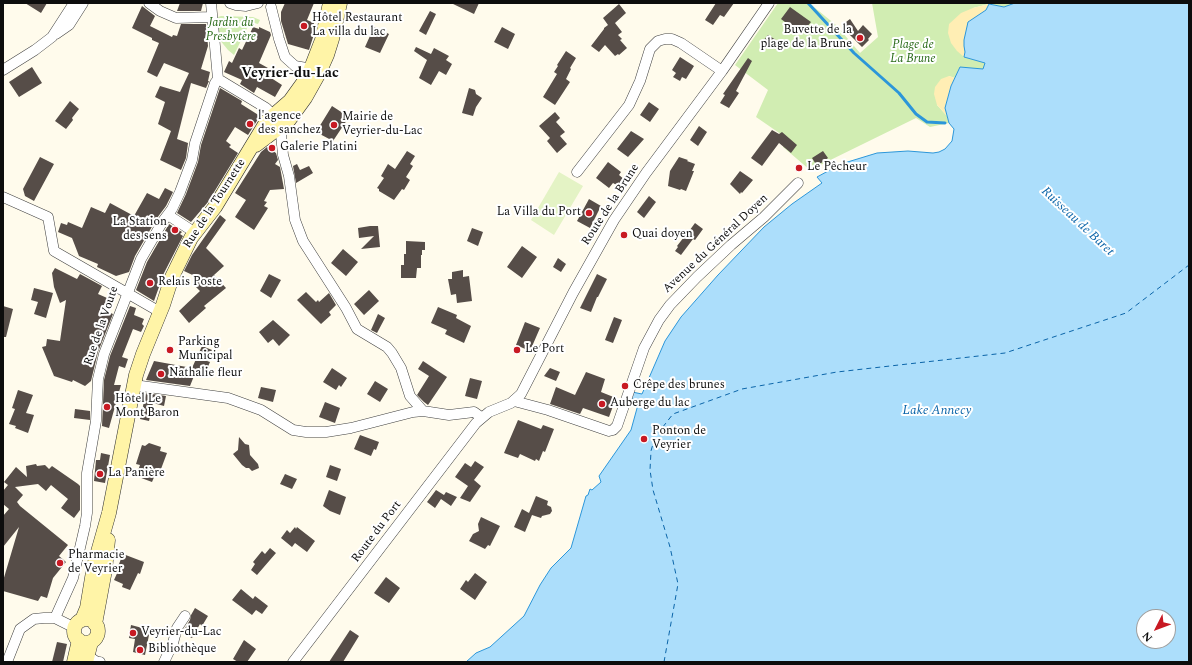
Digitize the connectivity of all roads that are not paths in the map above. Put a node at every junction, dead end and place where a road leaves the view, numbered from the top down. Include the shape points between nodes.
1 (74, 3) edge
2 (83, 3) edge
3 (149, 3) edge
4 (211, 3) edge
5 (230, 3) edge
6 (258, 3) edge
7 (330, 3) edge
8 (340, 3) edge
9 (769, 3) edge
10 (273, 5) edge
11 (212, 17) junction
12 (52, 37) junction
13 (312, 69) junction
14 (3, 70) edge
15 (722, 71) junction
16 (218, 79) junction
17 (273, 115) junction
18 (280, 128) junction
19 (251, 149) junction
20 (577, 172) dead end
21 (798, 183) dead end
22 (3, 197) edge
23 (168, 215) junction
24 (194, 232) junction
25 (127, 294) junction
26 (160, 312) junction
27 (134, 385) junction
28 (514, 401) junction
29 (423, 410) junction
30 (481, 418) junction
31 (185, 616) dead end
32 (55, 618) junction
33 (85, 639) edge
34 (7, 662) edge
35 (74, 662) edge
36 (100, 662) edge
37 (164, 662) edge
38 (293, 662) edge

1 - 12 street
2 - 12 street via 69,25
3 - 11 street via 176,18
4 - 11 street
5 - 6 street via 246,6
6 - 10 street via 264,8
7 - 13 main road, Rue de la Tournette via 322,40
8 - 18 main road, Rue de la Tournette via 332,39 319,73 295,114
9 - 15 street, Route de la Brune
10 - 13 street via 285,57 294,66
11 - 16 street
12 - 14 street
13 - 17 main road, Rue de la Tournette via 290,101
15 - 20 street via 681,43 672,39 658,41 650,49 640,81 629,104
15 - 28 street, Route de la Brune via 614,220 573,292 521,394
16 - 17 street via 266,108
16 - 23 street, Rue de la Voute via 195,143 192,160
17 - 18 street
17 - 19 main road, Rue de la Tournette
18 - 19 main road, Rue de la Tournette
18 - 29 street via 296,220 303,241 357,329 392,353 401,368 410,396
19 - 24 main road, Rue de la Tournette via 215,207
21 - 28 street, Avenue du Général Doyen via 670,305 644,348 613,430 609,431
22 - 25 street via 48,217 54,251
23 - 24 street
23 - 25 street, Rue de la Voute via 141,259
24 - 26 main road, Rue de la Tournette via 178,262
25 - 26 street
25 - 32 street, Rue de la Voute via 104,354 98,379 96,421 86,484 85,526 73,578
26 - 27 main road, Rue de la Tournette
27 - 29 street via 228,398 261,410 294,430 306,432 351,428
27 - 33 main road, Rue de la Tournette via 109,513 94,566
28 - 30 street
29 - 30 street via 448,415 474,412
30 - 38 street, Route du Port
31 - 37 street via 177,628
32 - 33 street
32 - 34 street via 34,619 20,629
33 - 35 main road, Rue de la Tournette
33 - 36 street via 97,662

